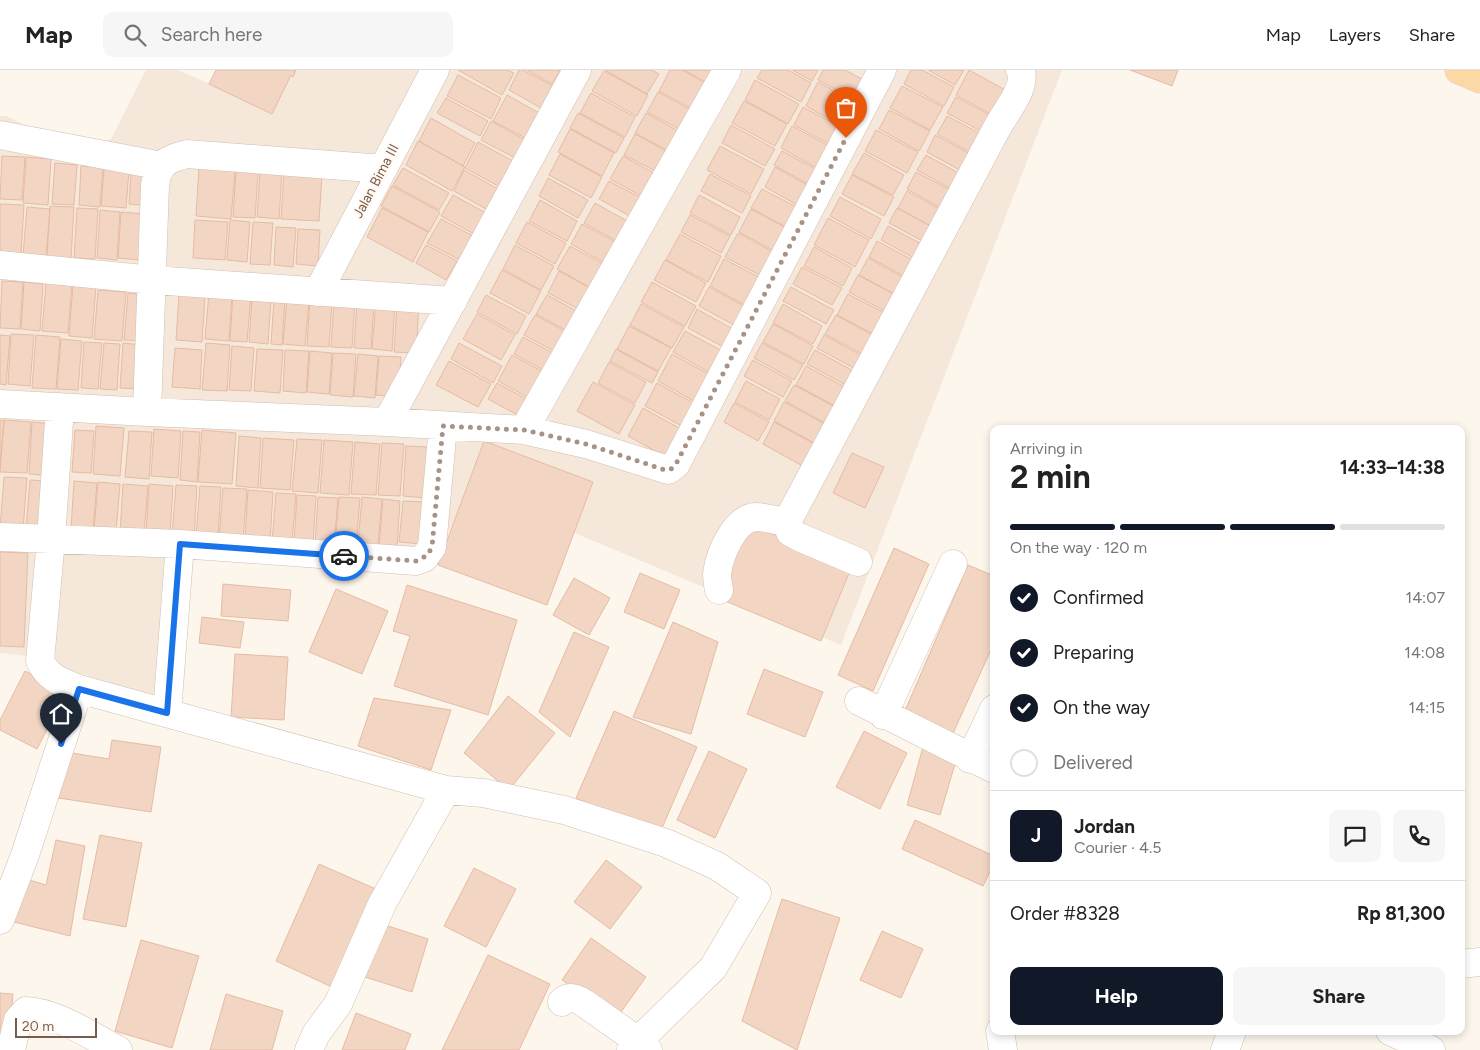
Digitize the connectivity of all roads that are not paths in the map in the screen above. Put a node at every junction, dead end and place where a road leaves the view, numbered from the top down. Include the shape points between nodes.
1 (435, 70) edge
2 (577, 70) edge
3 (727, 70) edge
4 (882, 70) edge
5 (1020, 70) edge
6 (1459, 70) edge
7 (1480, 79) edge
8 (0, 135) edge
9 (162, 166) junction
10 (383, 169) junction
11 (0, 265) edge
12 (153, 280) junction
13 (318, 292) junction
14 (453, 301) junction
15 (0, 404) edge
16 (60, 407) junction
17 (147, 412) junction
18 (387, 422) junction
19 (443, 426) junction
20 (524, 430) junction
21 (787, 522) junction
22 (0, 537) edge
23 (51, 539) junction
24 (180, 544) junction
25 (858, 562) dead end
26 (953, 564) dead end
27 (718, 590) dead end
28 (79, 689) junction
29 (859, 701) dead end
30 (167, 713) junction
31 (883, 715) junction
32 (990, 727) edge
33 (982, 764) edge
34 (446, 790) junction
35 (0, 920) edge
36 (1480, 962) edge
37 (1465, 964) edge
38 (562, 1002) dead end
39 (1001, 1035) edge
40 (1231, 1035) edge
41 (1399, 1035) edge
42 (1443, 1035) edge
43 (639, 1047) edge
44 (11, 1050) edge
45 (118, 1050) edge
46 (308, 1050) edge
47 (1003, 1050) edge
48 (1226, 1050) edge
49 (1431, 1050) edge
50 (1442, 1050) edge

1 - 10 street, Jalan Bima III
2 - 14 street
3 - 20 street
4 - 20 street via 676,464 665,470 586,444
5 - 21 street via 1022,85
6 - 7 main road
8 - 9 street
9 - 10 street via 170,159 187,154
9 - 12 street via 156,174 155,185
10 - 13 street, Jalan Bima III
11 - 12 street
12 - 13 street
12 - 17 street
13 - 14 street
14 - 18 street
15 - 16 street
16 - 17 street
16 - 23 street
17 - 18 street
18 - 19 street
19 - 20 street
19 - 24 street via 432,547 424,558 416,561
21 - 25 street via 790,532
21 - 27 street via 756,517 739,525 725,547 717,574
22 - 23 street
23 - 24 street
23 - 28 street via 40,661 47,673
24 - 30 street
26 - 31 street
28 - 30 street
28 - 35 street via 26,854
29 - 31 street
30 - 34 street
31 - 33 street
32 - 33 street
34 - 43 street via 483,793 564,810 666,843 717,866 757,893 713,968
34 - 46 street via 382,904 338,1004
36 - 37 street
38 - 43 street via 566,998 575,998
39 - 47 street
40 - 48 street
41 - 49 street
42 - 50 street
44 - 45 street via 18,1020 26,1011 62,1021

